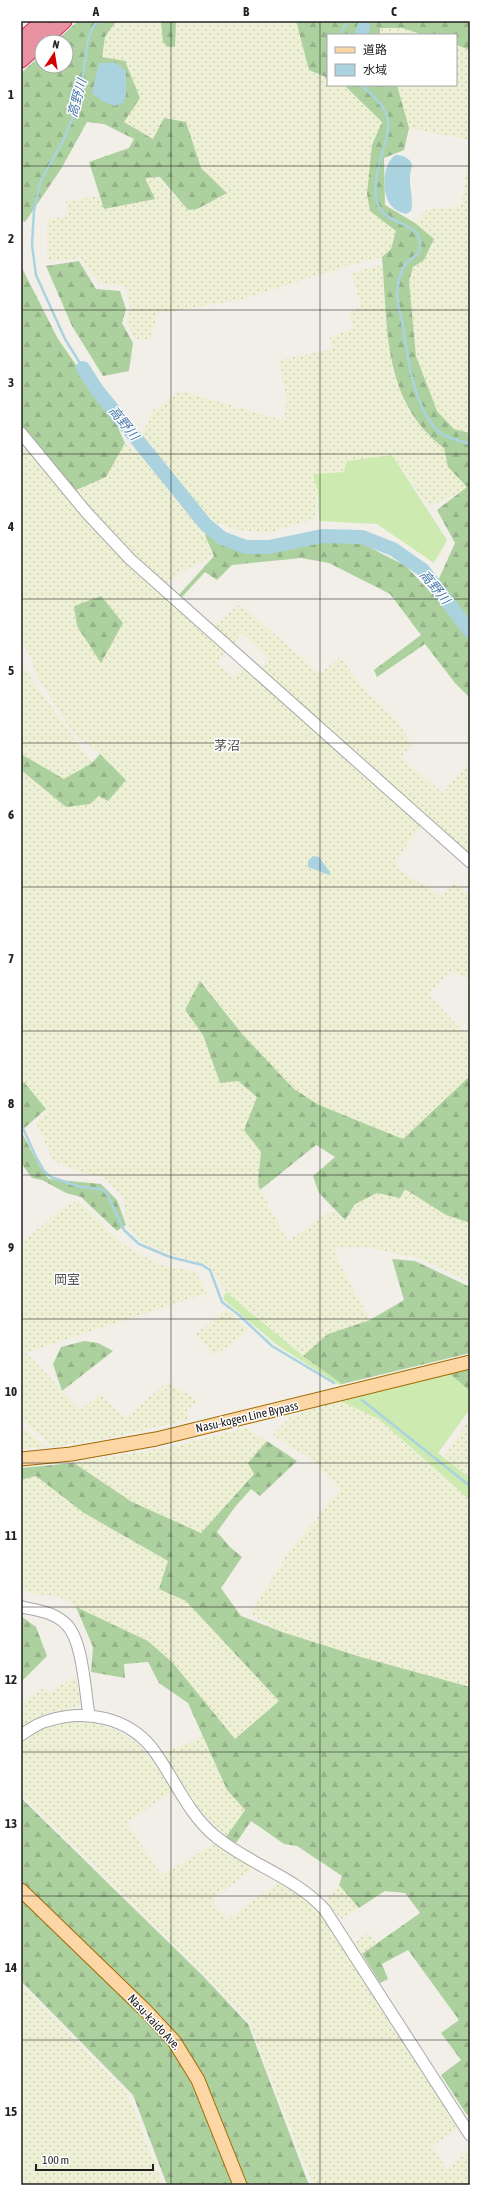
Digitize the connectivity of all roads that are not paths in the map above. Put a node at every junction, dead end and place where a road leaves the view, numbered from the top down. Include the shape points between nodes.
1 (43, 21) edge
2 (64, 21) edge
3 (21, 42) edge
4 (21, 60) edge
5 (21, 433) edge
6 (470, 862) edge
7 (470, 1362) edge
8 (21, 1459) edge
9 (21, 1607) edge
10 (89, 1715) junction
11 (21, 1735) edge
12 (21, 1890) edge
13 (470, 2135) edge
14 (240, 2185) edge

1 - 3 highway
2 - 4 highway
5 - 6 street via 86,512 130,559
7 - 8 main road, Nasu-kogen Line Bypass via 156,1439 71,1454
9 - 10 street via 56,1616 67,1624 74,1635
10 - 11 street via 67,1716 46,1721
10 - 13 street via 119,1723 138,1734 152,1749 193,1812 214,1836 240,1854 293,1882 316,1901 334,1922
12 - 14 main road, Nasu-kaido Ave. via 174,2041 185,2056 201,2088

